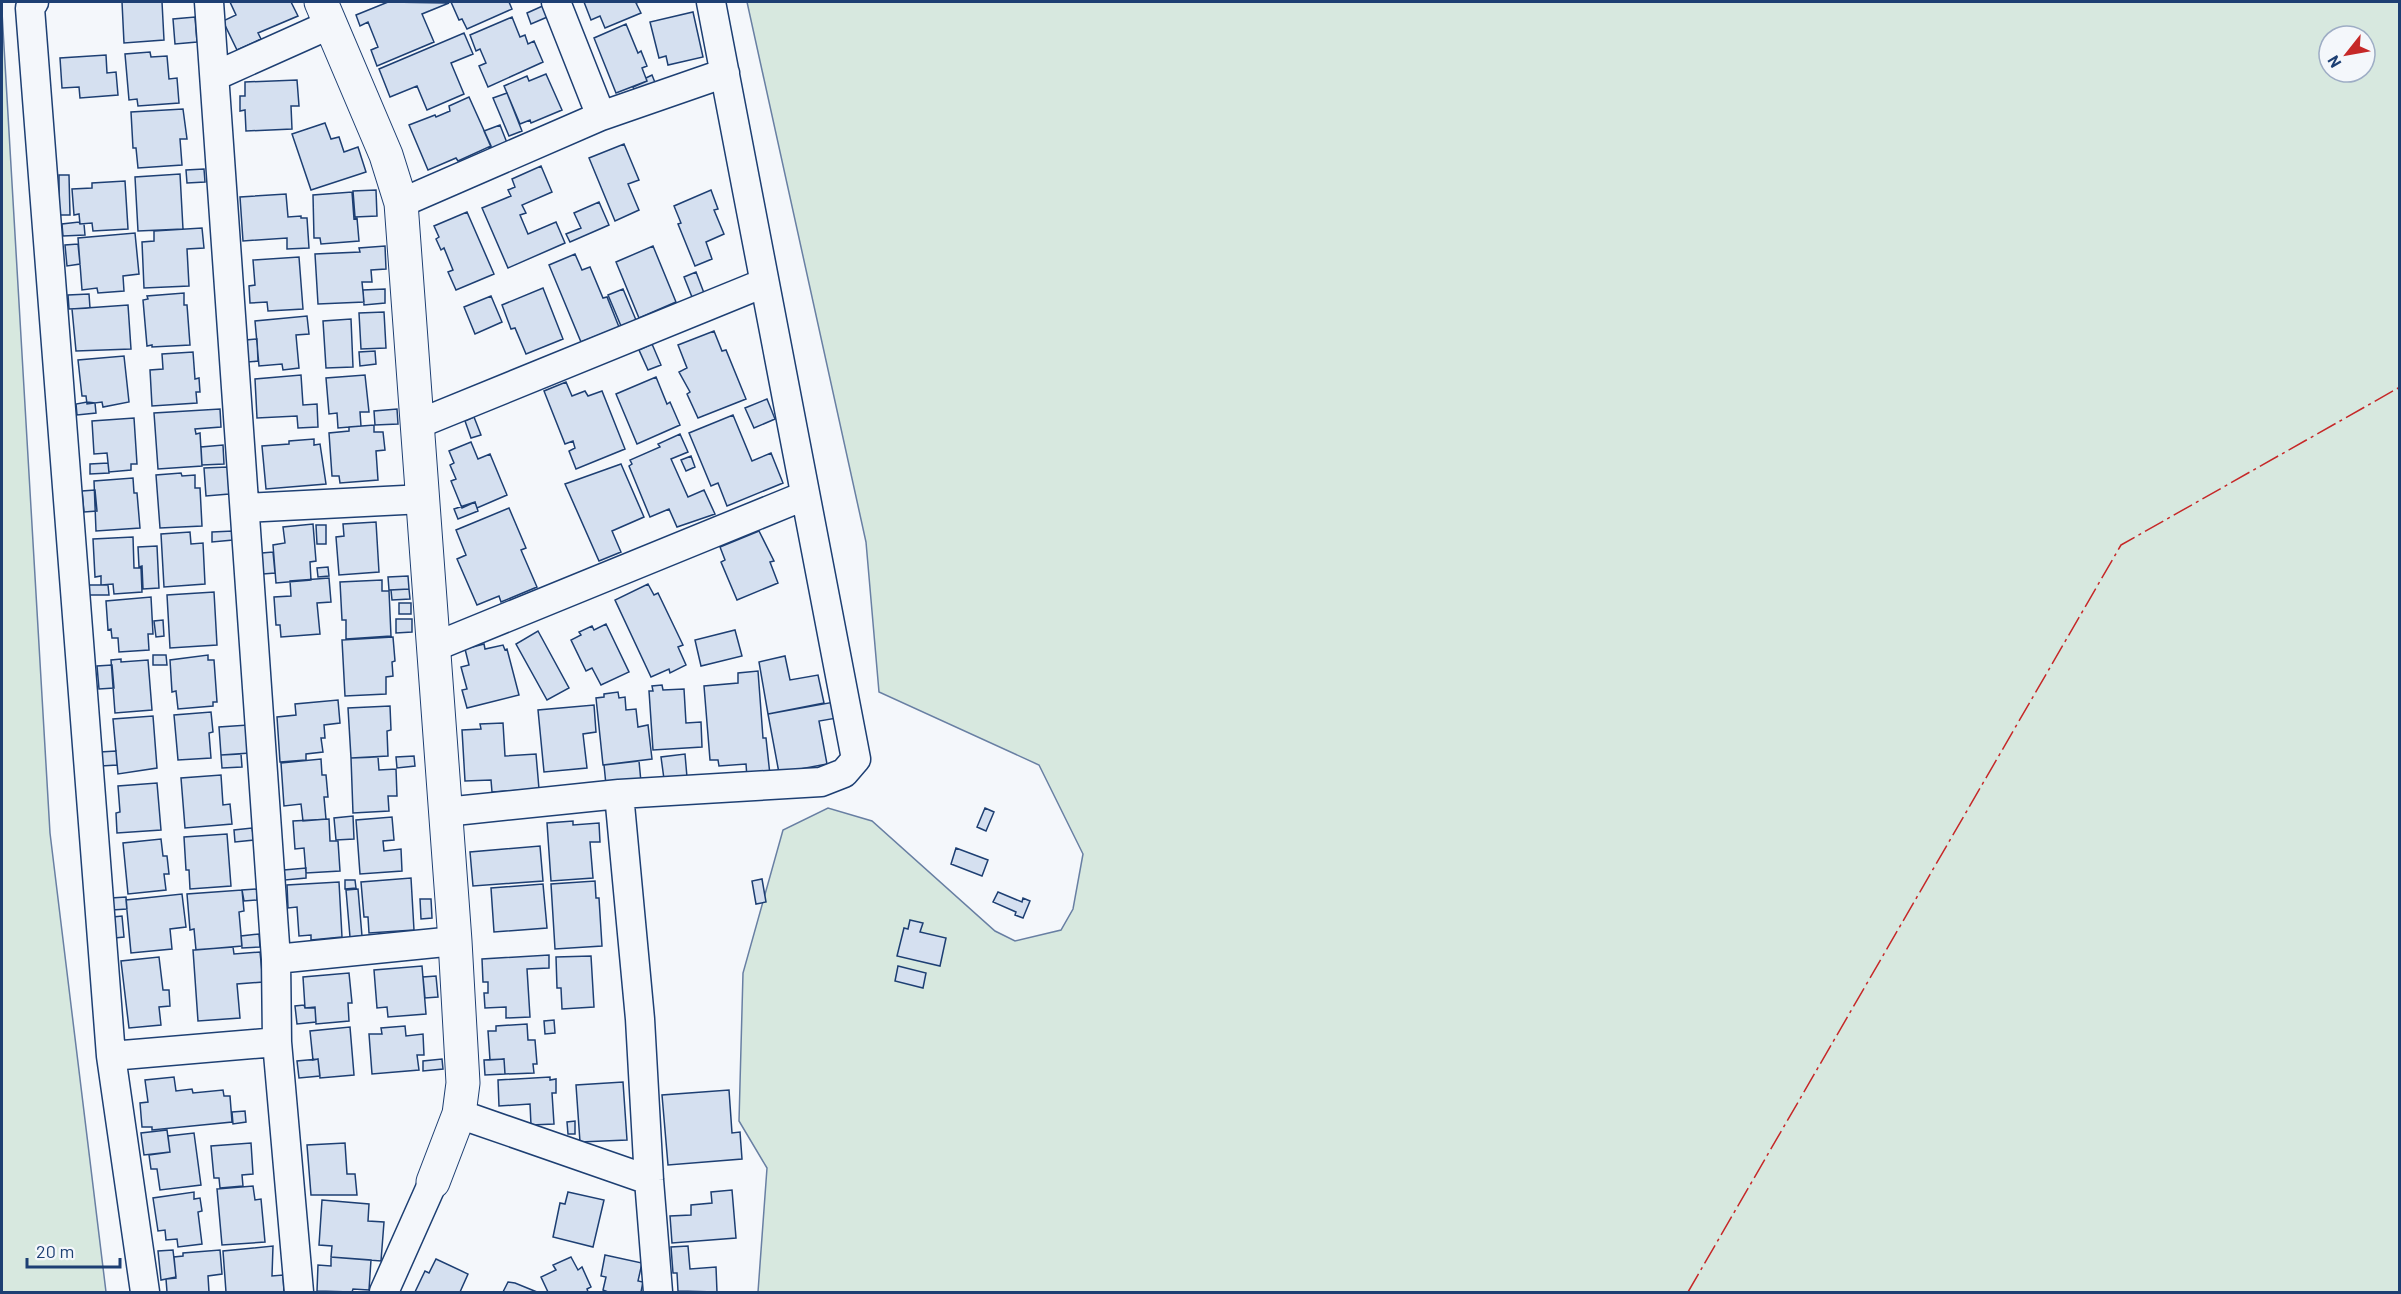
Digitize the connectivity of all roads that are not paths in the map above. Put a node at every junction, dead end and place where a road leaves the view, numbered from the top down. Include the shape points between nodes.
1 (34, 2) edge
2 (209, 2) edge
3 (556, 2) edge
4 (711, 2) edge
5 (326, 13) edge
6 (725, 73) junction
7 (215, 76) junction
8 (602, 116) junction
9 (401, 203) junction
10 (764, 283) junction
11 (418, 424) junction
12 (804, 495) junction
13 (424, 499) junction
14 (245, 508) junction
15 (434, 647) junction
16 (619, 794) junction
17 (446, 812) junction
18 (455, 941) junction
19 (276, 959) junction
20 (277, 1041) junction
21 (111, 1056) junction
22 (459, 1114) junction
23 (649, 1180) junction
24 (434, 1182) joint
25 (145, 1293) edge
26 (299, 1293) edge
27 (384, 1293) edge
28 (658, 1293) edge

1 - 21 street via 30,8
2 - 7 street
3 - 8 street
4 - 6 street
5 - 7 street
5 - 9 street via 386,155
6 - 8 street
6 - 10 street
7 - 14 street
8 - 9 street
9 - 11 street
10 - 11 street
10 - 12 street
11 - 13 street
12 - 15 street
12 - 16 street via 856,759 844,773 821,782
13 - 14 street
13 - 15 street
14 - 19 street
15 - 17 street
16 - 17 street
16 - 23 street via 640,1019
17 - 18 street
18 - 19 street
18 - 22 street via 463,1083
19 - 20 street
20 - 21 street
20 - 26 street
21 - 25 street
22 - 23 street
22 - 24 street
23 - 28 street
24 - 27 street

